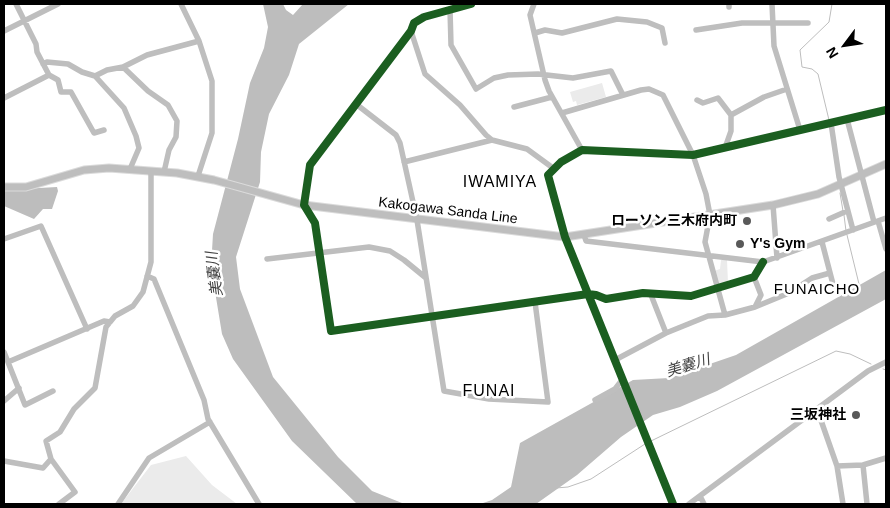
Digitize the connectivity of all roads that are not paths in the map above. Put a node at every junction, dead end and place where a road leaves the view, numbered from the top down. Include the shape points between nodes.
1 (16, 4) edge
2 (58, 4) edge
3 (181, 4) edge
4 (471, 4) edge
5 (525, 4) edge
6 (772, 4) edge
7 (533, 6) edge
8 (450, 9) junction
9 (24, 20) junction
10 (773, 21) junction
11 (808, 23) dead end
12 (696, 30) dead end
13 (4, 31) edge
14 (411, 31) junction
15 (535, 33) junction
16 (199, 42) junction
17 (665, 43) dead end
18 (43, 64) junction
19 (123, 67) junction
20 (544, 74) junction
21 (49, 75) junction
22 (95, 76) junction
23 (787, 88) junction
24 (623, 95) junction
25 (552, 97) junction
26 (4, 98) edge
27 (697, 100) dead end
28 (356, 104) junction
29 (514, 107) dead end
30 (886, 110) edge
31 (562, 113) junction
32 (732, 115) junction
33 (847, 119) junction
34 (830, 123) junction
35 (104, 130) dead end
36 (800, 130) junction
37 (492, 140) junction
38 (724, 148) junction
39 (582, 150) junction
40 (693, 155) junction
41 (404, 162) junction
42 (886, 164) edge
43 (553, 168) junction
44 (130, 169) junction
45 (151, 171) junction
46 (164, 172) junction
47 (861, 175) junction
48 (198, 176) junction
49 (840, 184) junction
50 (4, 187) edge
51 (304, 205) junction
52 (773, 205) junction
53 (847, 211) junction
54 (710, 215) junction
55 (886, 218) edge
56 (829, 219) dead end
57 (417, 220) junction
58 (876, 222) junction
59 (848, 232) junction
60 (584, 235) junction
61 (565, 237) junction
62 (4, 239) edge
63 (822, 242) junction
64 (886, 249) edge
65 (319, 252) junction
66 (708, 256) junction
67 (777, 258) junction
68 (267, 259) dead end
69 (763, 262) junction
70 (830, 273) junction
71 (147, 276) junction
72 (754, 277) junction
73 (426, 278) junction
74 (717, 288) junction
75 (834, 288) dead end
76 (588, 294) junction
77 (652, 295) junction
78 (535, 302) junction
79 (755, 307) junction
80 (725, 315) junction
81 (432, 318) junction
82 (110, 322) junction
83 (87, 329) junction
84 (666, 333) junction
85 (4, 352) edge
86 (615, 360) junction
87 (8, 362) junction
88 (886, 362) edge
89 (622, 380) junction
90 (19, 388) junction
91 (52, 391) dead end
92 (595, 400) dead end
93 (4, 402) edge
94 (817, 409) junction
95 (210, 422) junction
96 (886, 458) edge
97 (51, 459) junction
98 (4, 461) edge
99 (863, 465) junction
100 (837, 466) junction
101 (700, 496) junction
102 (59, 504) edge
103 (118, 504) edge
104 (259, 504) edge
105 (673, 504) edge
106 (689, 504) edge
107 (704, 504) edge
108 (843, 504) edge
109 (866, 504) edge

1 - 9 street
2 - 9 street
3 - 16 street
4 - 8 street
5 - 7 street
6 - 10 street
7 - 15 street
8 - 14 street via 414,22
8 - 20 street via 451,45 476,89 501,76
9 - 13 street
9 - 18 street
10 - 11 street
10 - 12 street via 742,22
10 - 23 street via 774,46
14 - 28 street
14 - 37 street via 425,74
15 - 17 street via 545,30 562,33 617,19 646,22 662,28
15 - 20 street
16 - 19 street via 147,55
16 - 48 street via 212,81 212,133
18 - 21 street
18 - 22 street via 68,64
19 - 22 street
19 - 46 street via 168,105 177,120 176,137
20 - 24 street via 574,78 611,71
20 - 25 street
21 - 26 street
21 - 35 street via 58,80 61,92 72,92 94,133
22 - 44 street via 124,108 136,136 140,148
23 - 32 street
23 - 36 street
24 - 31 street
24 - 40 street via 649,89 663,95
25 - 29 street
25 - 31 street
27 - 32 street via 702,103 718,98
28 - 41 street via 396,135
28 - 51 street via 310,165
30 - 33 street
31 - 39 street
32 - 38 street via 731,131
33 - 34 street
33 - 47 street
34 - 36 street
34 - 49 street
36 - 38 street
37 - 41 street
37 - 43 street via 527,149
38 - 40 street
39 - 40 street
39 - 43 street
40 - 54 street
41 - 57 street
42 - 47 main road, Kakogawa Sanda Line
43 - 61 street via 548,175
44 - 45 main road, Kakogawa Sanda Line
44 - 50 main road, Kakogawa Sanda Line via 84,170 26,187
45 - 46 main road, Kakogawa Sanda Line
45 - 71 street via 151,262
46 - 48 main road, Kakogawa Sanda Line
47 - 49 main road, Kakogawa Sanda Line
47 - 58 street
48 - 51 main road, Kakogawa Sanda Line
49 - 52 main road, Kakogawa Sanda Line via 818,194
49 - 53 street
51 - 57 main road, Kakogawa Sanda Line
51 - 65 street via 315,223
52 - 54 main road, Kakogawa Sanda Line
52 - 67 street
53 - 56 street
53 - 59 street
54 - 60 main road, Kakogawa Sanda Line
54 - 66 street via 705,242
55 - 58 street
57 - 61 main road, Kakogawa Sanda Line
57 - 73 street
58 - 59 street
58 - 64 street
59 - 63 street
60 - 61 main road, Kakogawa Sanda Line
60 - 66 street via 586,241
61 - 76 street
62 - 83 street via 42,226
63 - 67 street
63 - 70 street
65 - 68 street
65 - 73 street via 361,246 390,251
65 - 81 street via 331,331
66 - 69 street
66 - 74 street
67 - 69 street
69 - 72 street
70 - 75 street
70 - 79 street via 812,278 789,293
71 - 82 street via 140,297
71 - 95 street via 154,278
72 - 74 street
72 - 79 street via 761,295
73 - 81 street
74 - 77 street via 691,296
74 - 80 street
76 - 77 street via 606,299 643,293
76 - 78 street
76 - 86 street
77 - 84 street
78 - 81 street
78 - 81 street via 548,402 489,399 444,391
79 - 80 street
80 - 84 street via 708,316
82 - 83 street via 104,321
82 - 97 street via 104,334 95,388 74,409 60,432 46,441
83 - 87 street
84 - 86 street
85 - 87 street
86 - 89 street
87 - 90 street
88 - 94 street via 868,370
89 - 92 street via 615,389
89 - 105 street
90 - 91 street via 25,405
90 - 93 street
94 - 100 street
94 - 101 street
95 - 103 street via 149,458
95 - 104 street
96 - 99 street
97 - 98 street via 43,468
97 - 102 street via 75,492
99 - 100 street
99 - 109 street
100 - 108 street
101 - 106 street
101 - 107 street

